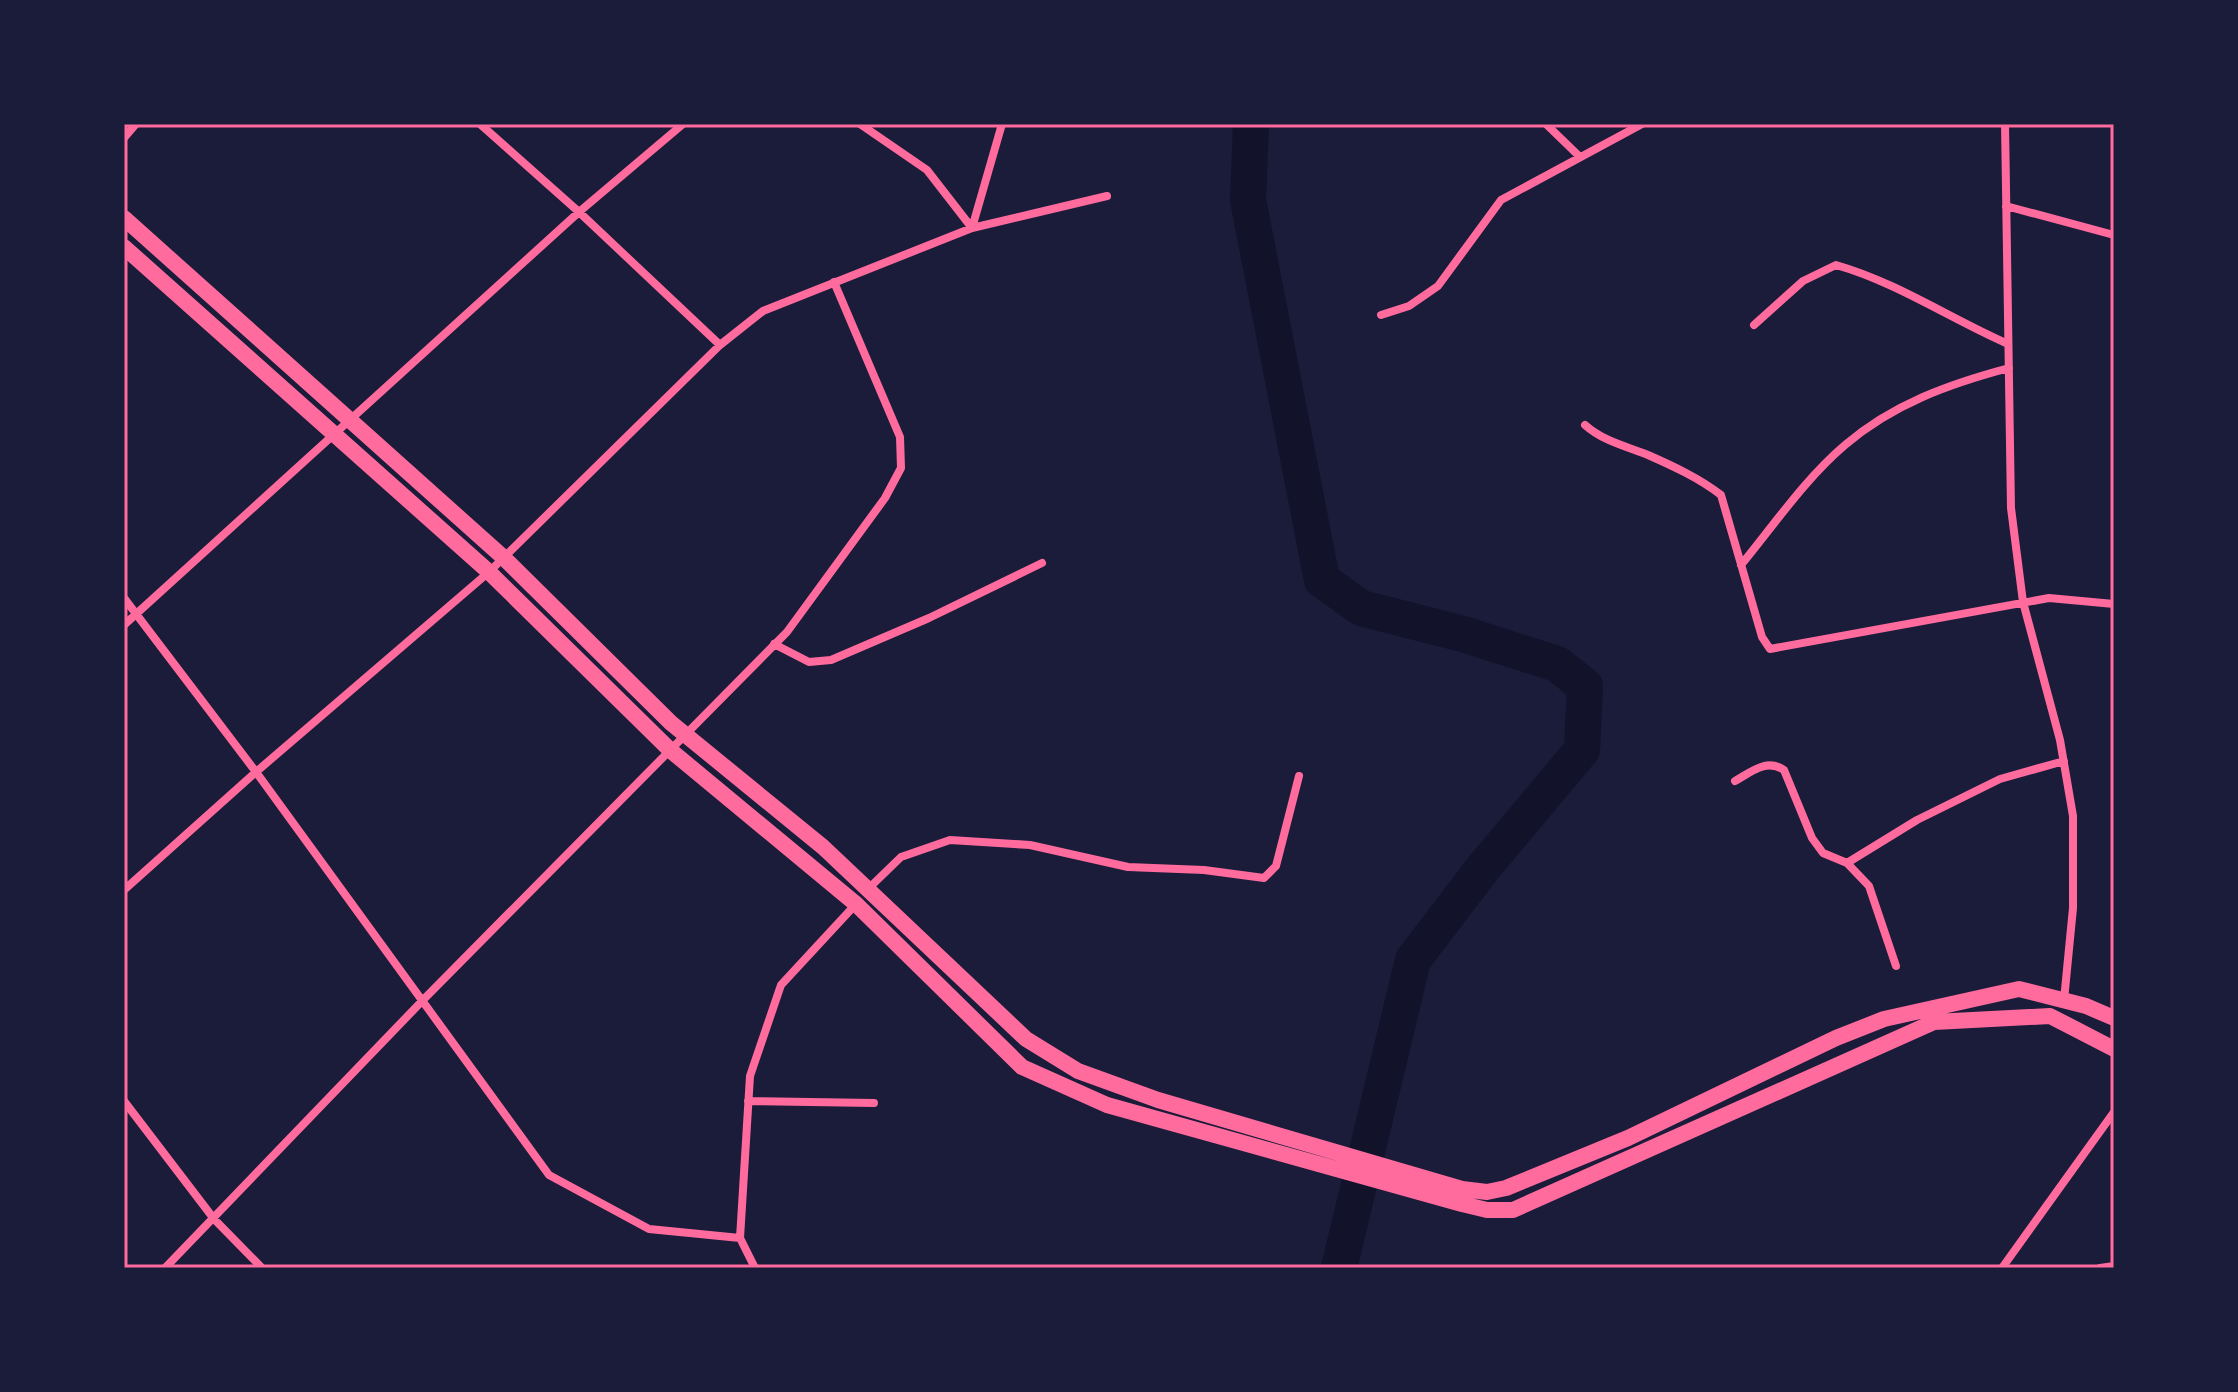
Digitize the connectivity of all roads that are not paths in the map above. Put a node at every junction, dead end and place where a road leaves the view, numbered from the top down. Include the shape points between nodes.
1 (136, 124) edge
2 (480, 124) edge
3 (683, 124) edge
4 (860, 124) edge
5 (1002, 124) edge
6 (1546, 124) edge
7 (1642, 124) edge
8 (2005, 124) edge
9 (124, 138) edge
10 (1580, 157) junction
11 (1107, 196) dead end
12 (2006, 206) junction
13 (579, 212) junction
14 (124, 218) edge
15 (972, 228) junction
16 (2114, 235) edge
17 (124, 247) edge
18 (834, 282) junction
19 (1381, 315) dead end
20 (1754, 325) dead end
21 (2008, 344) junction
22 (720, 345) junction
23 (2009, 368) junction
24 (350, 421) junction
25 (1585, 425) dead end
26 (334, 434) junction
27 (504, 558) junction
28 (1042, 563) dead end
29 (1741, 565) junction
30 (489, 572) junction
31 (124, 598) edge
32 (2023, 602) junction
33 (2114, 604) edge
34 (136, 613) junction
35 (124, 625) edge
36 (774, 644) junction
37 (686, 735) junction
38 (670, 750) junction
39 (2064, 761) junction
40 (256, 772) junction
41 (1299, 776) dead end
42 (1735, 781) dead end
43 (1847, 863) junction
44 (868, 889) junction
45 (124, 890) edge
46 (856, 904) junction
47 (1896, 966) dead end
48 (424, 999) junction
49 (2064, 1001) junction
50 (2114, 1018) edge
51 (2114, 1049) edge
52 (124, 1101) edge
53 (748, 1101) junction
54 (874, 1103) dead end
55 (2114, 1112) edge
56 (1462, 1196) junction
57 (214, 1219) junction
58 (740, 1238) junction
59 (2114, 1266) edge
60 (165, 1268) edge
61 (262, 1268) edge
62 (755, 1268) edge
63 (2002, 1268) edge
64 (2100, 1268) edge

1 - 9 street
2 - 13 street
3 - 13 street
4 - 15 street via 927,170
5 - 15 street
6 - 10 street
7 - 10 street
8 - 12 street
10 - 19 street via 1501,200 1438,286 1409,306
11 - 15 street
12 - 16 street
12 - 21 street
13 - 22 street
13 - 24 street
14 - 24 main road
15 - 18 street
17 - 26 main road
18 - 22 street via 763,311
18 - 36 street via 900,437 901,468 885,498
20 - 21 street via 1803,281 1836,265 1881,281
21 - 23 street
22 - 27 street
23 - 29 street via 1952,383 1901,405 1844,445
23 - 32 street via 2011,508
24 - 26 street
24 - 27 main road
25 - 29 street via 1705,482 1721,495
26 - 30 main road
26 - 34 street
27 - 30 street
27 - 37 main road
28 - 36 street via 831,660 809,662
29 - 32 street via 1770,649
30 - 38 main road
30 - 40 street
31 - 34 street
32 - 33 street via 2049,598
32 - 39 street
34 - 35 street
34 - 40 street
36 - 37 street
37 - 38 street
37 - 44 main road
38 - 46 main road
38 - 48 street
39 - 43 street via 2000,779 1917,820
39 - 49 street via 2073,816 2073,908
40 - 45 street
40 - 48 street
41 - 44 street via 1276,866 1264,878 1128,867 1030,845 950,840 901,857
42 - 43 street via 1768,764 1784,770 1812,838 1823,853
43 - 47 street via 1869,886
44 - 56 main road via 1026,1039 1078,1071
46 - 53 street via 781,985 750,1076
46 - 56 main road via 1022,1067 1107,1105
48 - 57 street
48 - 58 street via 549,1175 649,1229
49 - 50 main road
49 - 56 main road via 2019,989 1884,1019 1628,1138 1506,1188
51 - 56 main road via 2050,1016 1934,1022 1513,1210 1487,1210
52 - 57 street
53 - 54 street
53 - 58 street
55 - 63 street
57 - 60 street
57 - 61 street
58 - 62 street
59 - 64 street

